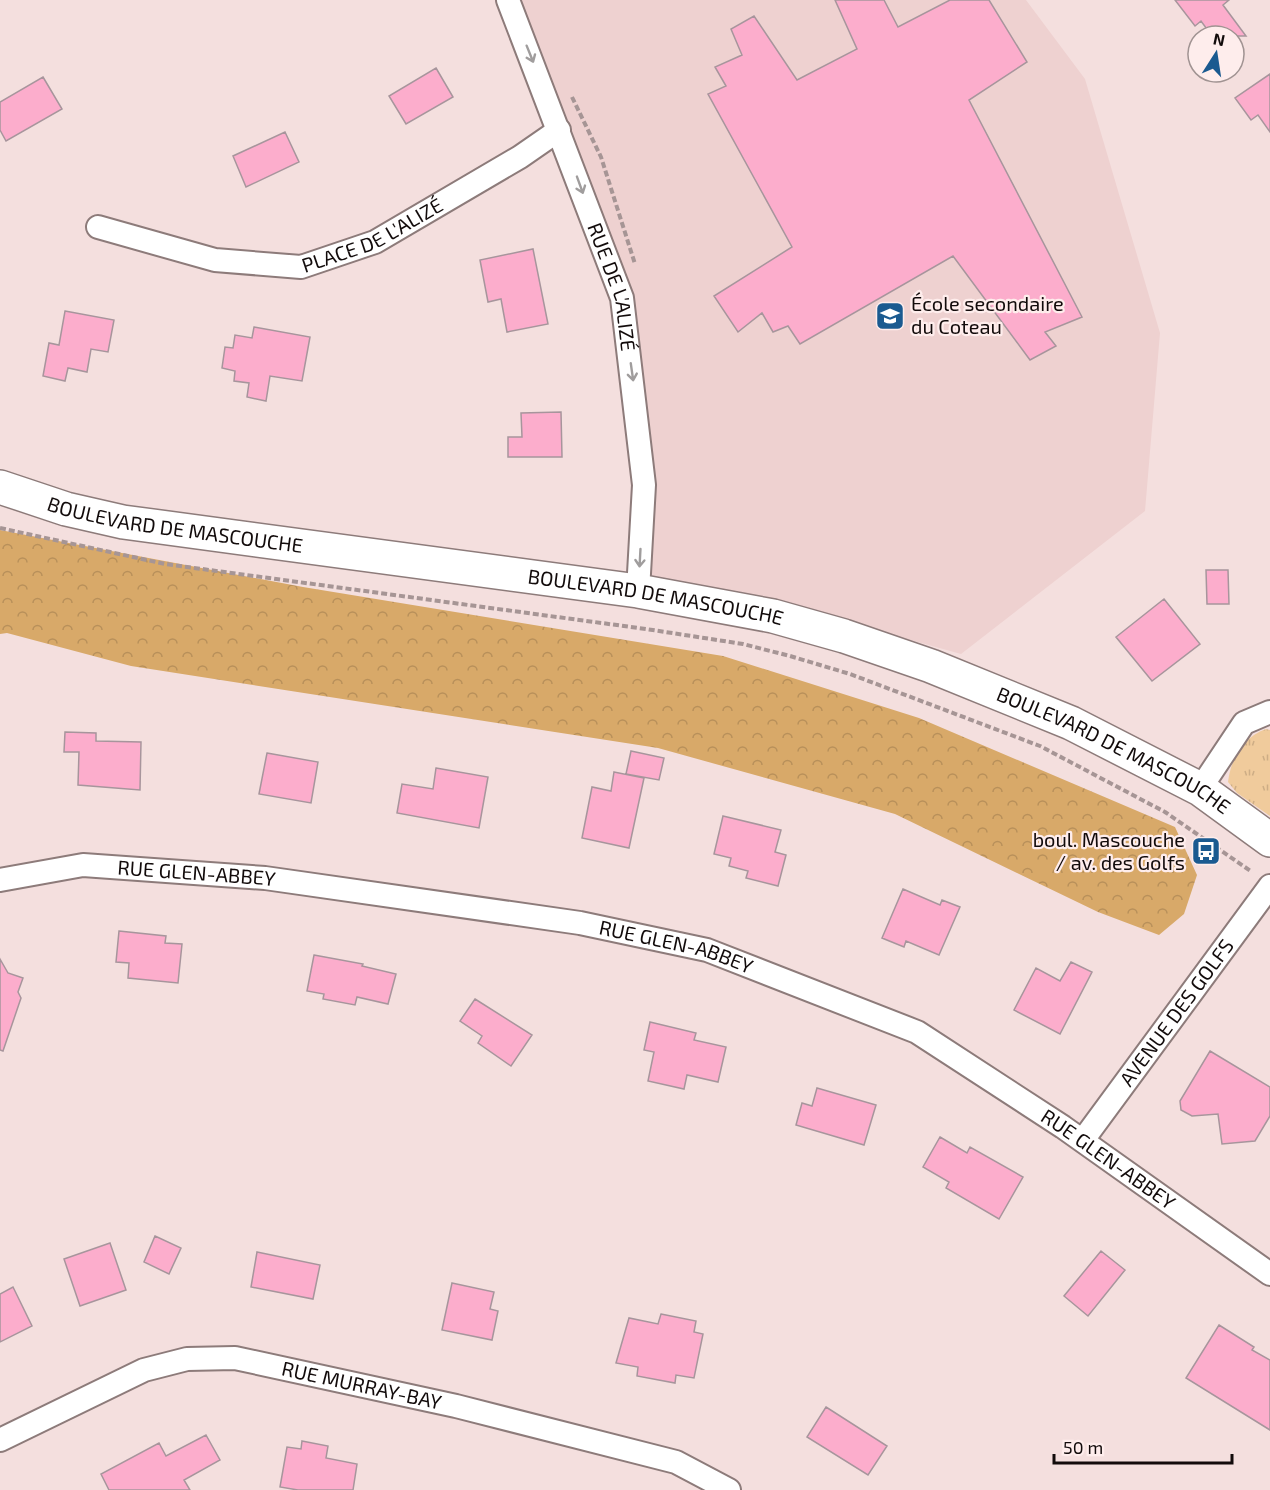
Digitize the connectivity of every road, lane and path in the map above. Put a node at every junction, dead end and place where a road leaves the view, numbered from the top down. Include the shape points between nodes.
1 (508, 0) edge
2 (560, 130) junction
3 (98, 226) dead end
4 (0, 487) edge
5 (0, 528) edge
6 (638, 591) junction
7 (1270, 712) edge
8 (1200, 789) junction
9 (1270, 840) edge
10 (1248, 869) dead end
11 (0, 880) edge
12 (1270, 886) edge
13 (1083, 1140) junction
14 (1270, 1274) edge
15 (0, 1440) edge
16 (729, 1490) edge

1 -> 2 street, RUE DE L'ALIZÉ
2 - 3 street, PLACE DE L'ALIZÉ via 375,242 301,267 215,260
2 -> 6 street, RUE DE L'ALIZÉ via 622,298 644,485
4 - 6 street, BOULEVARD DE MASCOUCHE via 123,522
5 - 10 path, BOULEVARD DE MASCOUCHE via 165,564 646,629 781,654 850,674 1040,746 1165,812
6 - 8 street, BOULEVARD DE MASCOUCHE via 773,616 931,666 1071,723
7 - 8 street via 1244,723
8 - 9 street, BOULEVARD DE MASCOUCHE
11 - 13 street, RUE GLEN-ABBEY via 83,865 265,878 580,923 707,950 916,1032
12 - 13 street, AVENUE DES GOLFS
13 - 14 street, RUE GLEN-ABBEY
15 - 16 street, RUE MURRAY-BAY via 144,1370 187,1359 235,1358 456,1406 676,1462

